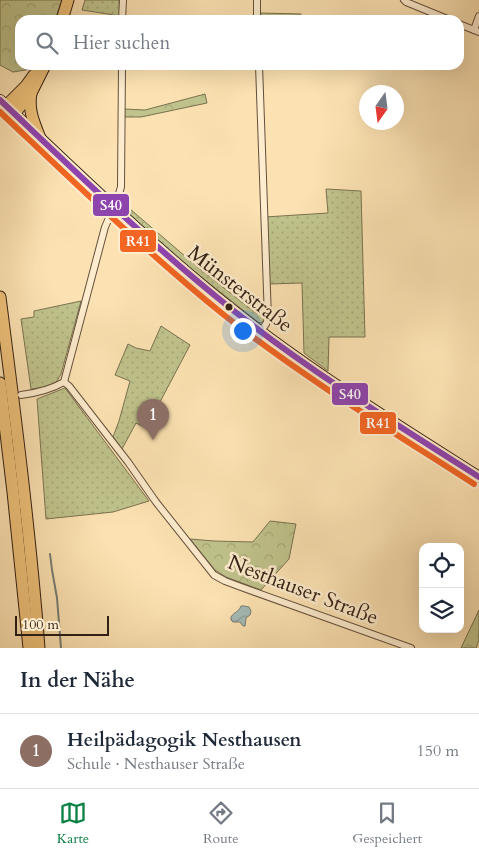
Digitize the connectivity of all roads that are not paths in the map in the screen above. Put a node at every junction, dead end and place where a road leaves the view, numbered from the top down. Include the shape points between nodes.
1 (70, 0) edge
2 (123, 0) edge
3 (257, 0) edge
4 (404, 0) edge
5 (64, 15) edge
6 (67, 15) edge
7 (122, 15) edge
8 (257, 15) edge
9 (438, 15) edge
10 (479, 16) edge
11 (464, 26) edge
12 (476, 31) edge
13 (37, 70) edge
14 (42, 70) edge
15 (122, 70) edge
16 (259, 70) edge
17 (31, 93) junction
18 (7, 107) edge
19 (40, 138) junction
20 (113, 208) junction
21 (0, 297) edge
22 (261, 331) junction
23 (64, 382) junction
24 (0, 383) edge
25 (21, 396) dead end
26 (479, 477) edge
27 (29, 648) edge
28 (40, 648) edge
29 (411, 648) edge

1 - 5 highway
1 - 6 highway
2 - 7 street
3 - 8 street
4 - 9 street
10 - 12 street
11 - 12 street
13 - 18 highway
14 - 17 highway
15 - 20 street via 121,186
16 - 22 street via 268,319
17 - 18 highway
17 - 19 highway via 30,113
18 - 19 main road, Münsterstraße
19 - 20 main road, Münsterstraße
20 - 22 main road, Münsterstraße
20 - 23 street via 105,226
21 - 28 highway
22 - 26 main road, Münsterstraße
23 - 25 street via 53,389
23 - 29 street, Nesthauser Straße via 214,575
24 - 27 highway

